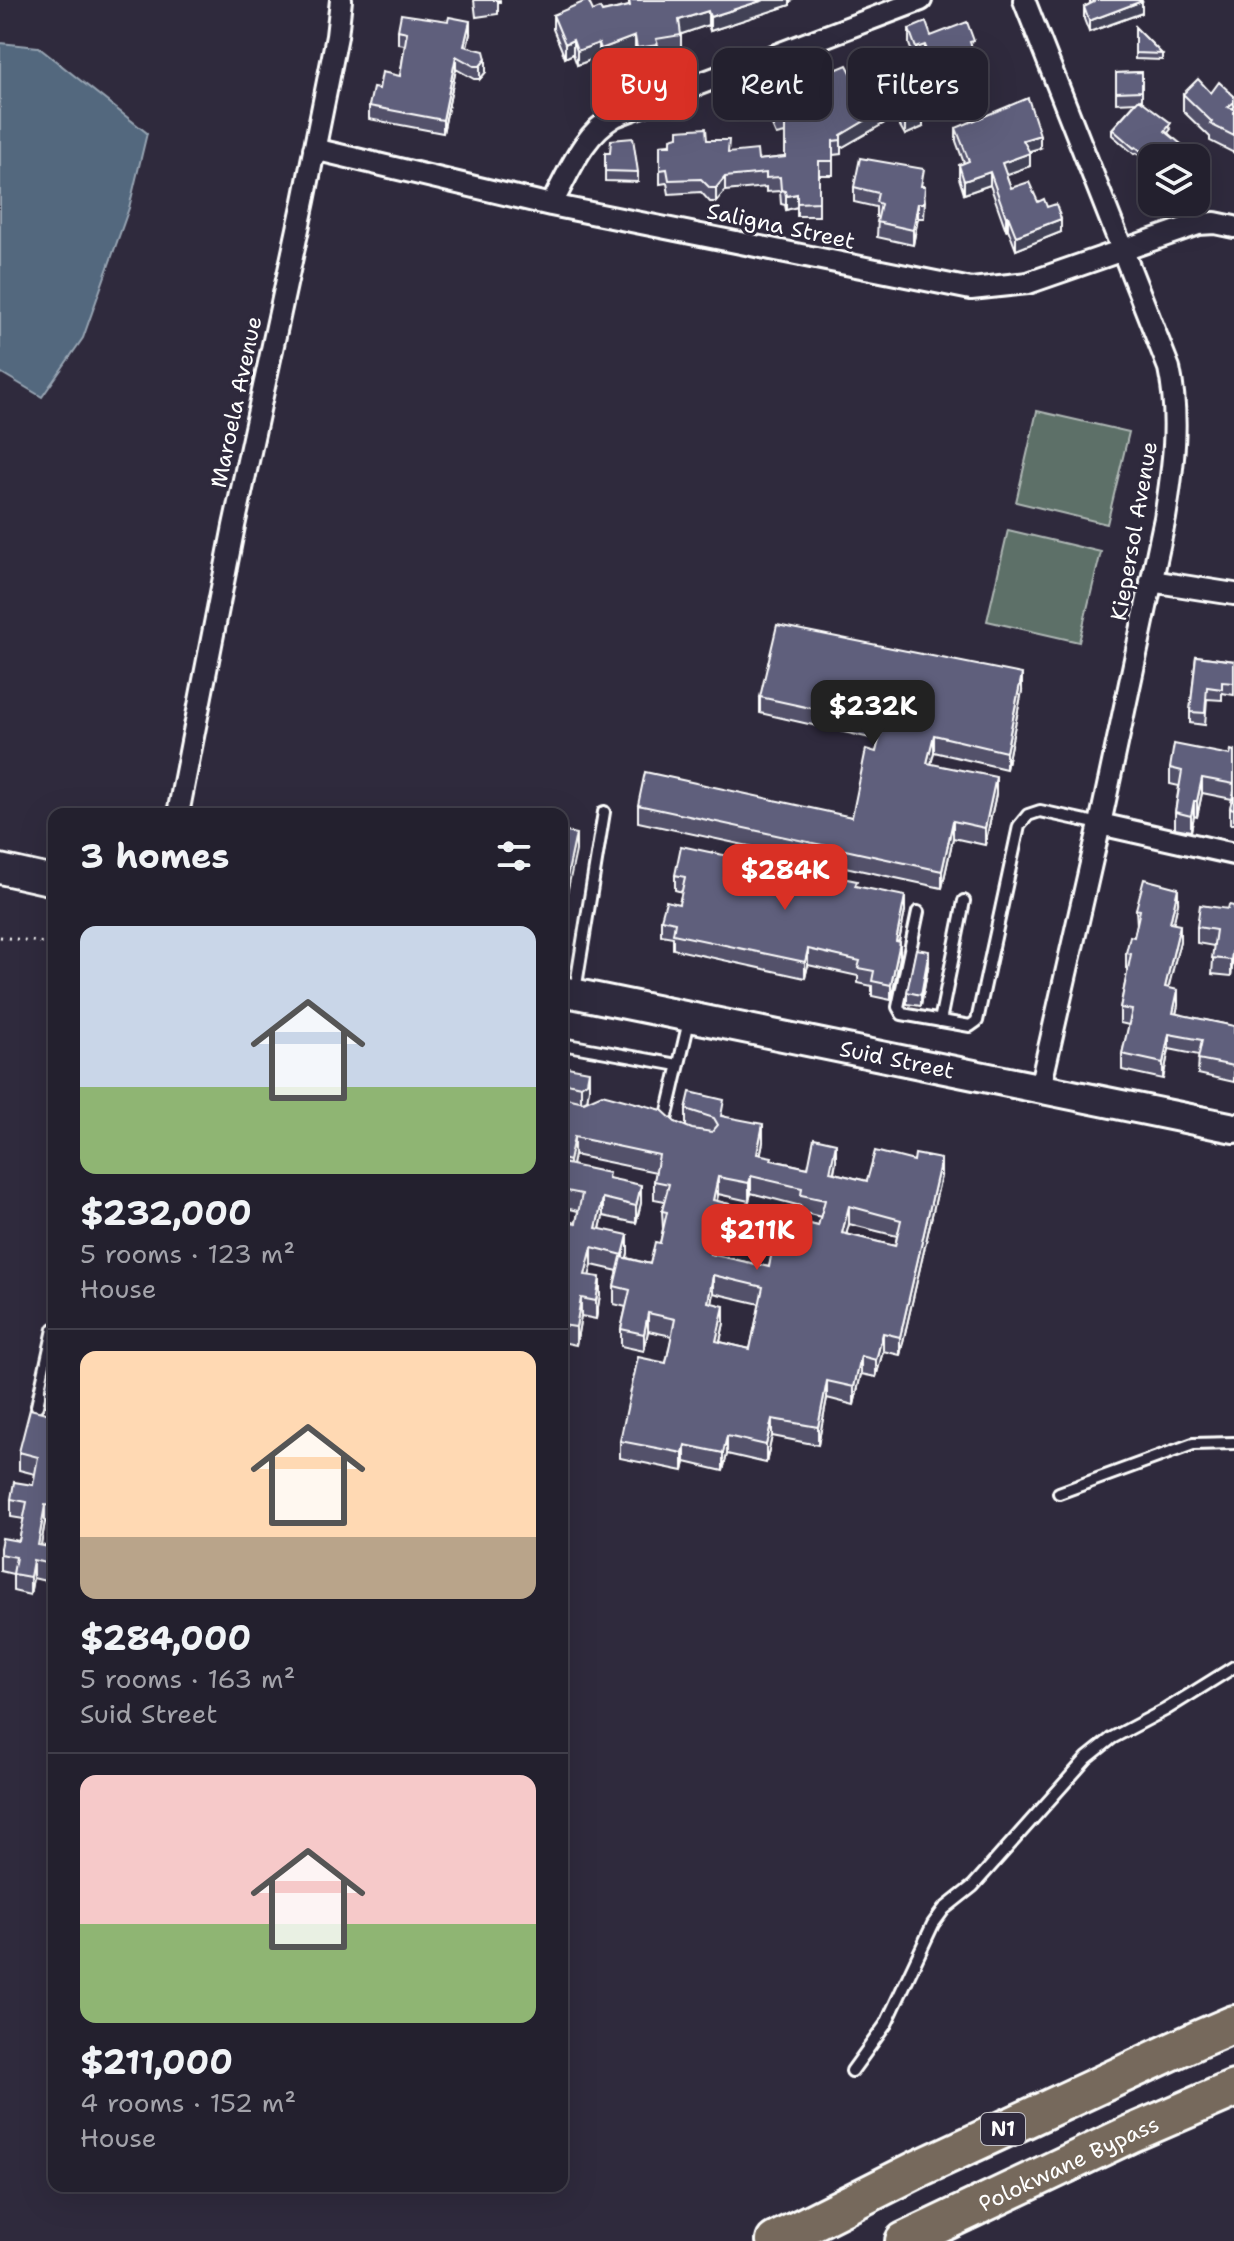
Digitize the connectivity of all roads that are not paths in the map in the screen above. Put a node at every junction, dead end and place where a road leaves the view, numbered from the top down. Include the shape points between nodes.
1 (341, 0) edge
2 (921, 0) edge
3 (1024, 0) edge
4 (314, 149) junction
5 (551, 205) junction
6 (1234, 227) edge
7 (1122, 250) junction
8 (1151, 581) junction
9 (1234, 594) edge
10 (179, 808) edge
11 (604, 812) dead end
12 (1100, 824) junction
13 (1234, 854) edge
14 (0, 869) edge
15 (48, 880) edge
16 (964, 901) dead end
17 (918, 912) dead end
18 (568, 992) edge
19 (690, 1018) junction
20 (940, 1021) junction
21 (568, 1045) edge
22 (678, 1065) junction
23 (1040, 1088) junction
24 (653, 1117) edge
25 (1234, 1128) edge
26 (48, 1356) edge
27 (37, 1406) dead end
28 (1234, 1443) edge
29 (1059, 1493) dead end
30 (1234, 1667) edge
31 (1234, 2024) edge
32 (852, 2071) dead end
33 (1234, 2089) edge
34 (775, 2241) edge
35 (904, 2241) edge

1 - 4 street, Maroela Avenue
2 - 5 street via 609,120 587,140
3 - 7 street, Kiepersol Avenue
4 - 5 street, Saligna Street
4 - 10 street, Maroela Avenue
5 - 7 street, Saligna Street via 971,289 1028,283
6 - 7 street, Saligna Street via 1198,224
7 - 8 street, Kiepersol Avenue via 1169,368 1176,409 1173,468
8 - 9 street
8 - 12 street, Kiepersol Avenue
11 - 18 lane
12 - 13 street
12 - 20 lane via 1040,811 1019,826 977,1021 970,1026
12 - 23 street, Kiepersol Avenue
14 - 15 street
16 - 20 lane
17 - 20 lane via 898,1007 902,1014
18 - 19 street, Suid Street
19 - 22 lane
19 - 23 street, Suid Street
21 - 22 lane
22 - 24 lane via 669,1123
23 - 25 street, Suid Street
26 - 27 lane
28 - 29 lane via 1193,1444
30 - 32 lane via 1087,1758 973,1886 944,1909 886,2024
31 - 34 highway, N1 via 920,2168
33 - 35 highway, Polokwane Bypass

